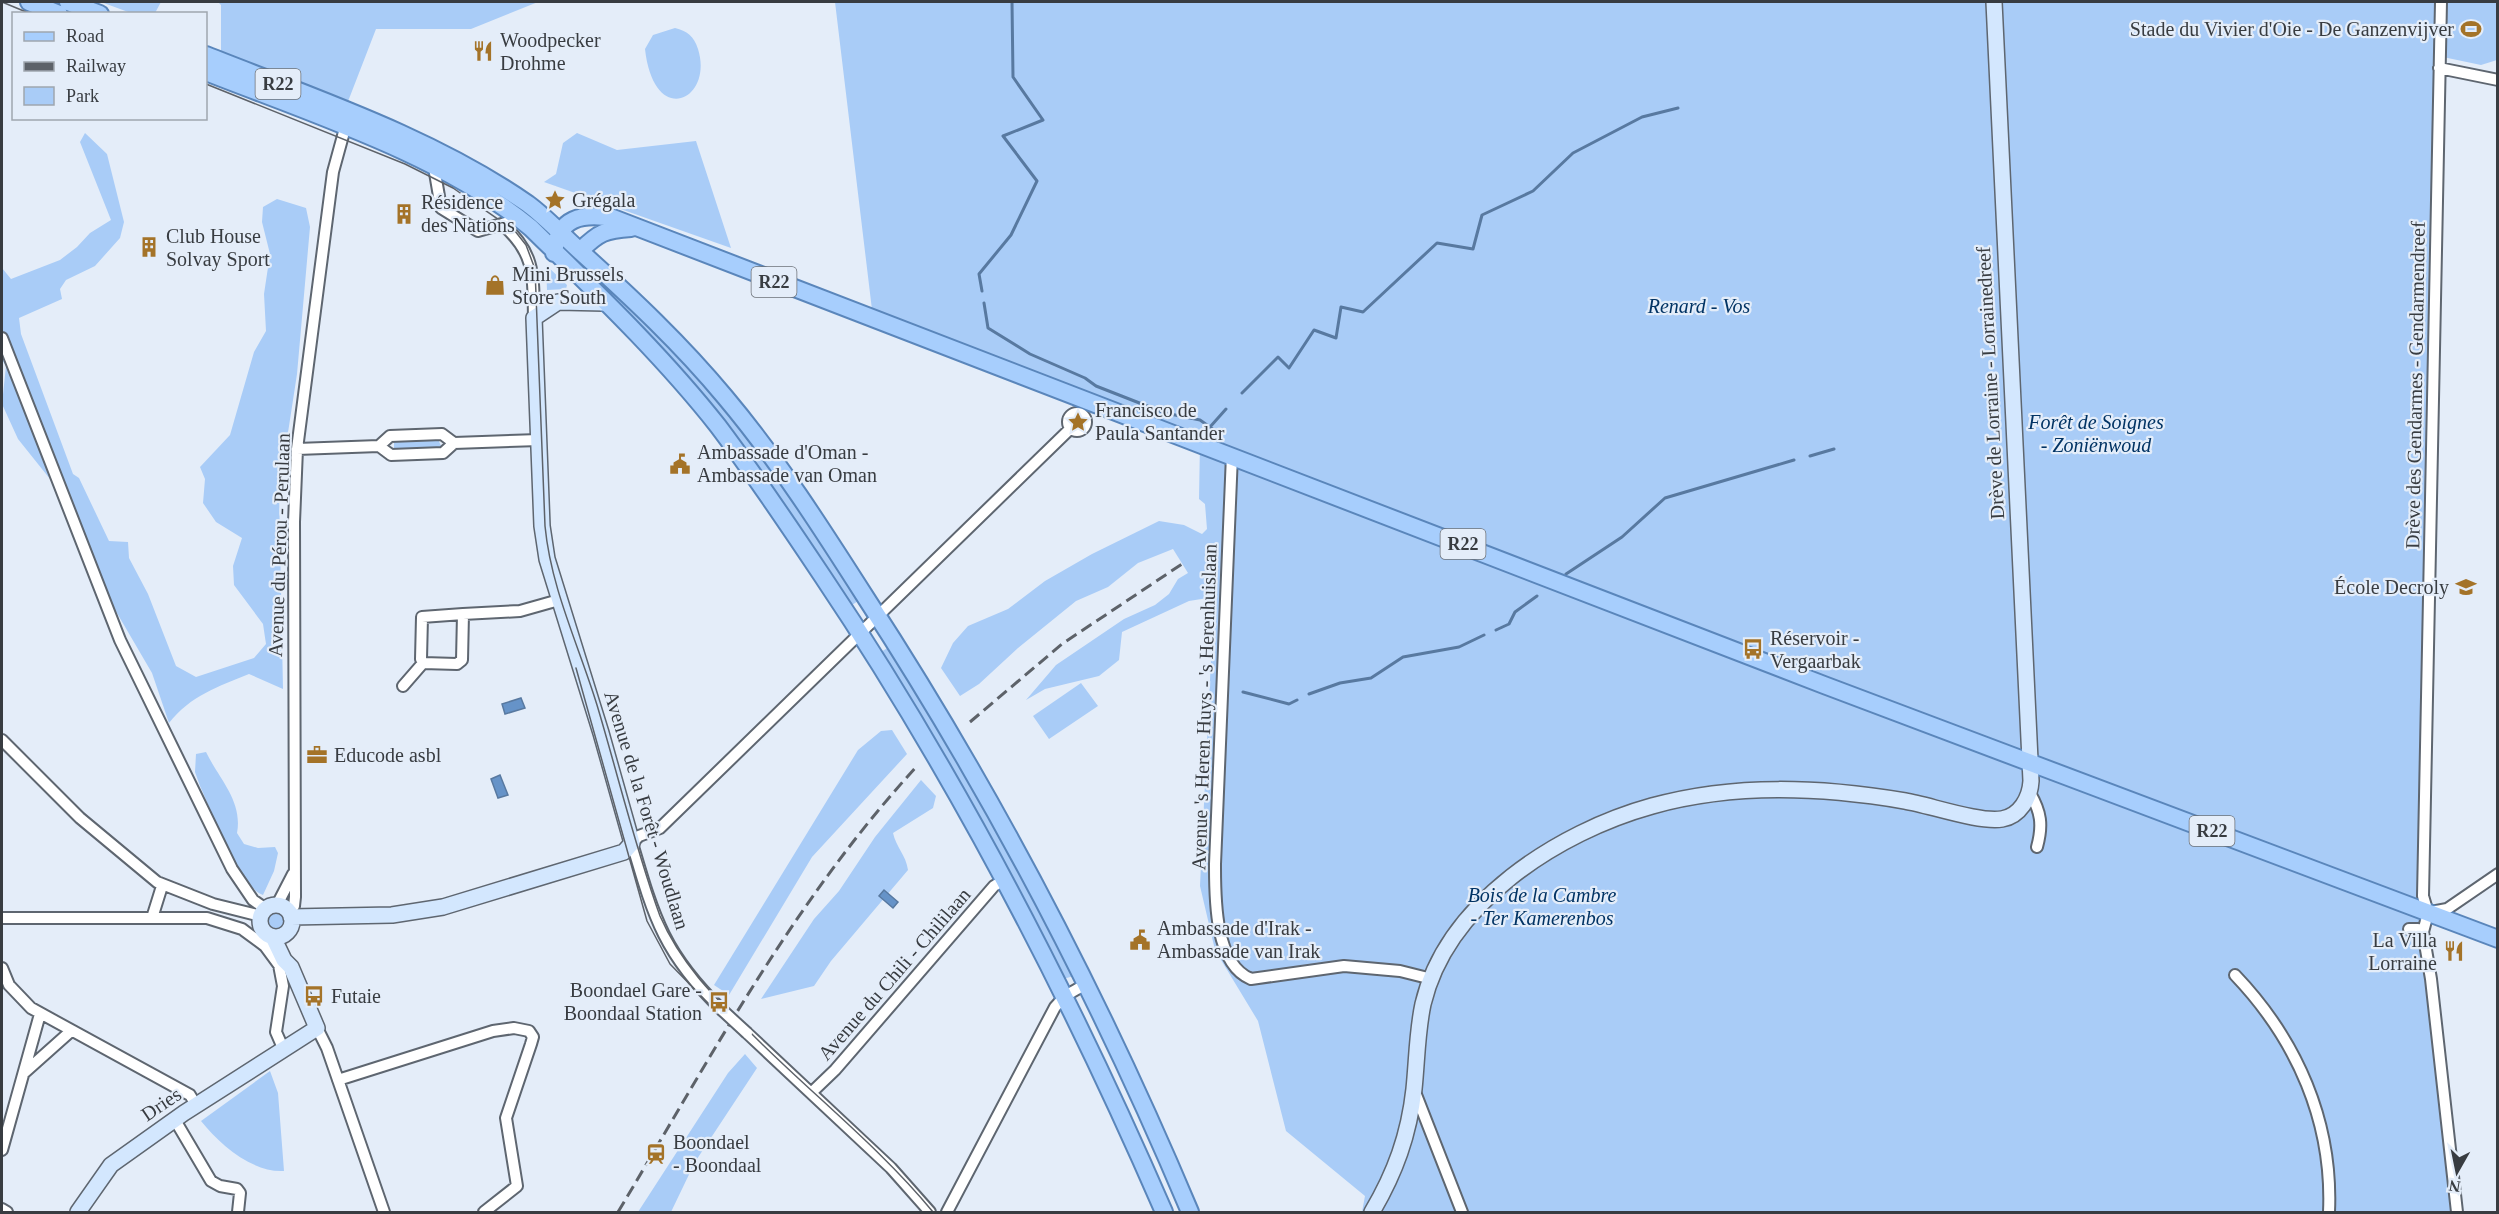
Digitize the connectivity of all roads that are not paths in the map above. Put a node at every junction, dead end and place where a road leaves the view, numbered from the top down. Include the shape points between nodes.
1 (29, 2) edge
2 (68, 2) edge
3 (1994, 2) edge
4 (2441, 2) edge
5 (54, 12) edge
6 (95, 12) edge
7 (207, 55) edge
8 (2439, 65) junction
9 (207, 72) edge
10 (2498, 80) edge
11 (347, 120) junction
12 (434, 168) junction
13 (511, 222) junction
14 (635, 228) junction
15 (560, 232) junction
16 (580, 251) junction
17 (554, 253) junction
18 (604, 303) junction
19 (534, 318) junction
20 (2, 338) edge
21 (1070, 429) dead end
22 (539, 440) junction
23 (454, 443) junction
24 (379, 446) junction
25 (297, 448) junction
26 (1232, 455) junction
27 (559, 600) junction
28 (463, 614) junction
29 (878, 616) junction
30 (860, 633) junction
31 (423, 663) junction
32 (403, 686) dead end
33 (2, 740) edge
34 (2028, 762) junction
35 (2030, 793) junction
36 (632, 843) junction
37 (2037, 847) dead end
38 (293, 874) junction
39 (2498, 874) edge
40 (1006, 879) junction
41 (162, 886) junction
42 (277, 912) junction
43 (2428, 913) junction
44 (2, 918) edge
45 (152, 918) junction
46 (2409, 928) dead end
47 (2423, 932) junction
48 (2498, 939) edge
49 (276, 940) junction
50 (2, 968) edge
51 (2235, 975) dead end
52 (1432, 980) junction
53 (1086, 984) junction
54 (1065, 996) junction
55 (40, 1014) junction
56 (317, 1028) junction
57 (71, 1030) junction
58 (283, 1048) junction
59 (24, 1074) junction
60 (338, 1080) junction
61 (1414, 1089) junction
62 (811, 1093) junction
63 (196, 1105) junction
64 (174, 1119) junction
65 (2, 1150) edge
66 (2, 1209) edge
67 (7, 1212) edge
68 (78, 1212) edge
69 (238, 1212) edge
70 (384, 1212) edge
71 (484, 1212) edge
72 (930, 1212) edge
73 (946, 1212) edge
74 (1164, 1212) edge
75 (1190, 1212) edge
76 (1372, 1212) edge
77 (1462, 1212) edge
78 (2329, 1212) edge
79 (2457, 1212) edge

1 - 5 main road
2 - 6 main road
3 - 34 street, Drève de Lorraine - Lorrainedreef
4 - 8 street, Drève des Gendarmes - Gendarmendreef
7 - 11 main road, R22
8 - 10 street
8 - 43 street, Drève des Gendarmes - Gendarmendreef via 2423,874 2423,900
9 - 11 main road, R22
11 - 12 main road, R22
11 - 15 main road, R22 via 471,168 528,204
11 - 25 street, Avenue du Pérou - Perulaan via 333,172
12 - 13 main road, R22
12 - 13 street via 441,208 478,231
13 - 17 main road, R22
13 - 19 street, Avenue de la Forêt - Woudlaan via 531,262
14 - 15 main road, R22 via 596,215 573,219
14 - 16 main road, R22 via 607,230
14 - 26 main road, R22
15 - 16 main road
15 - 17 main road via 555,238
16 - 17 main road
16 - 29 main road via 644,309 728,401 824,532
17 - 18 main road
18 - 19 street via 558,302
18 - 30 main road via 678,378 717,426
19 - 22 street, Avenue de la Forêt - Woudlaan
20 - 42 street via 120,640 232,869 253,900
21 - 29 street
22 - 23 street
22 - 27 street, Avenue de la Forêt - Woudlaan via 543,536
23 - 24 street via 443,453 391,455
23 - 24 street via 442,434 400,435 390,436
24 - 25 street
25 - 38 street, Avenue du Pérou - Perulaan
26 - 34 main road, R22
26 - 52 street, Avenue 's Heren Huys - 's Herenhuislaan via 1215,864 1219,929 1230,958 1243,976 1251,979 1344,966 1400,971
27 - 28 street via 520,610
27 - 36 street, Avenue de la Forêt - Woudlaan
28 - 31 street via 462,660 458,664
28 - 31 street via 422,617
29 - 30 street
29 - 53 main road via 1032,875
30 - 36 street via 660,828
30 - 40 main road via 946,772
31 - 32 street
33 - 41 street via 80,818
34 - 35 street, Drève de Lorraine - Lorrainedreef
34 - 43 main road, R22
35 - 37 street via 2042,824
35 - 52 street via 2024,805 2005,819 1994,820 1869,795 1817,790 1753,790 1652,806 1595,826 1520,869 1463,927
36 - 42 street via 624,852 443,907 392,915
36 - 62 street, Avenue de la Forêt - Woudlaan, bridge via 653,913 678,962 722,1010
38 - 42 street, Avenue du Pérou - Perulaan
38 - 42 street, Avenue du Pérou - Perulaan via 294,906
39 - 43 street via 2447,909
40 - 54 main road
40 - 62 street, Avenue du Chili - Chililaan via 994,886
41 - 42 street via 213,904
41 - 45 street
42 - 49 street via 262,929
42 - 49 street via 292,923
43 - 47 street
43 - 48 main road, R22
44 - 45 street
45 - 49 street via 207,918
46 - 47 street
47 - 79 street
49 - 56 street
49 - 58 street via 283,986 276,1032
50 - 55 street via 17,995
51 - 78 street via 2286,1041 2317,1108 2329,1170
52 - 61 street via 1423,1004
53 - 54 street
53 - 75 main road
54 - 73 street via 1055,1007
54 - 74 main road
55 - 57 street
55 - 59 street
56 - 58 street, Dries
56 - 60 street
57 - 59 street
57 - 63 street via 190,1095
58 - 63 street, Dries
59 - 65 street
60 - 70 street
60 - 71 street via 493,1031 529,1031 533,1037 506,1118 517,1186
61 - 76 street via 1401,1154
61 - 77 street
62 - 72 street, Avenue de la Forêt - Woudlaan via 891,1168
63 - 64 street, Dries
64 - 68 street, Dries via 111,1165
64 - 69 street via 212,1181 240,1193
66 - 67 street

